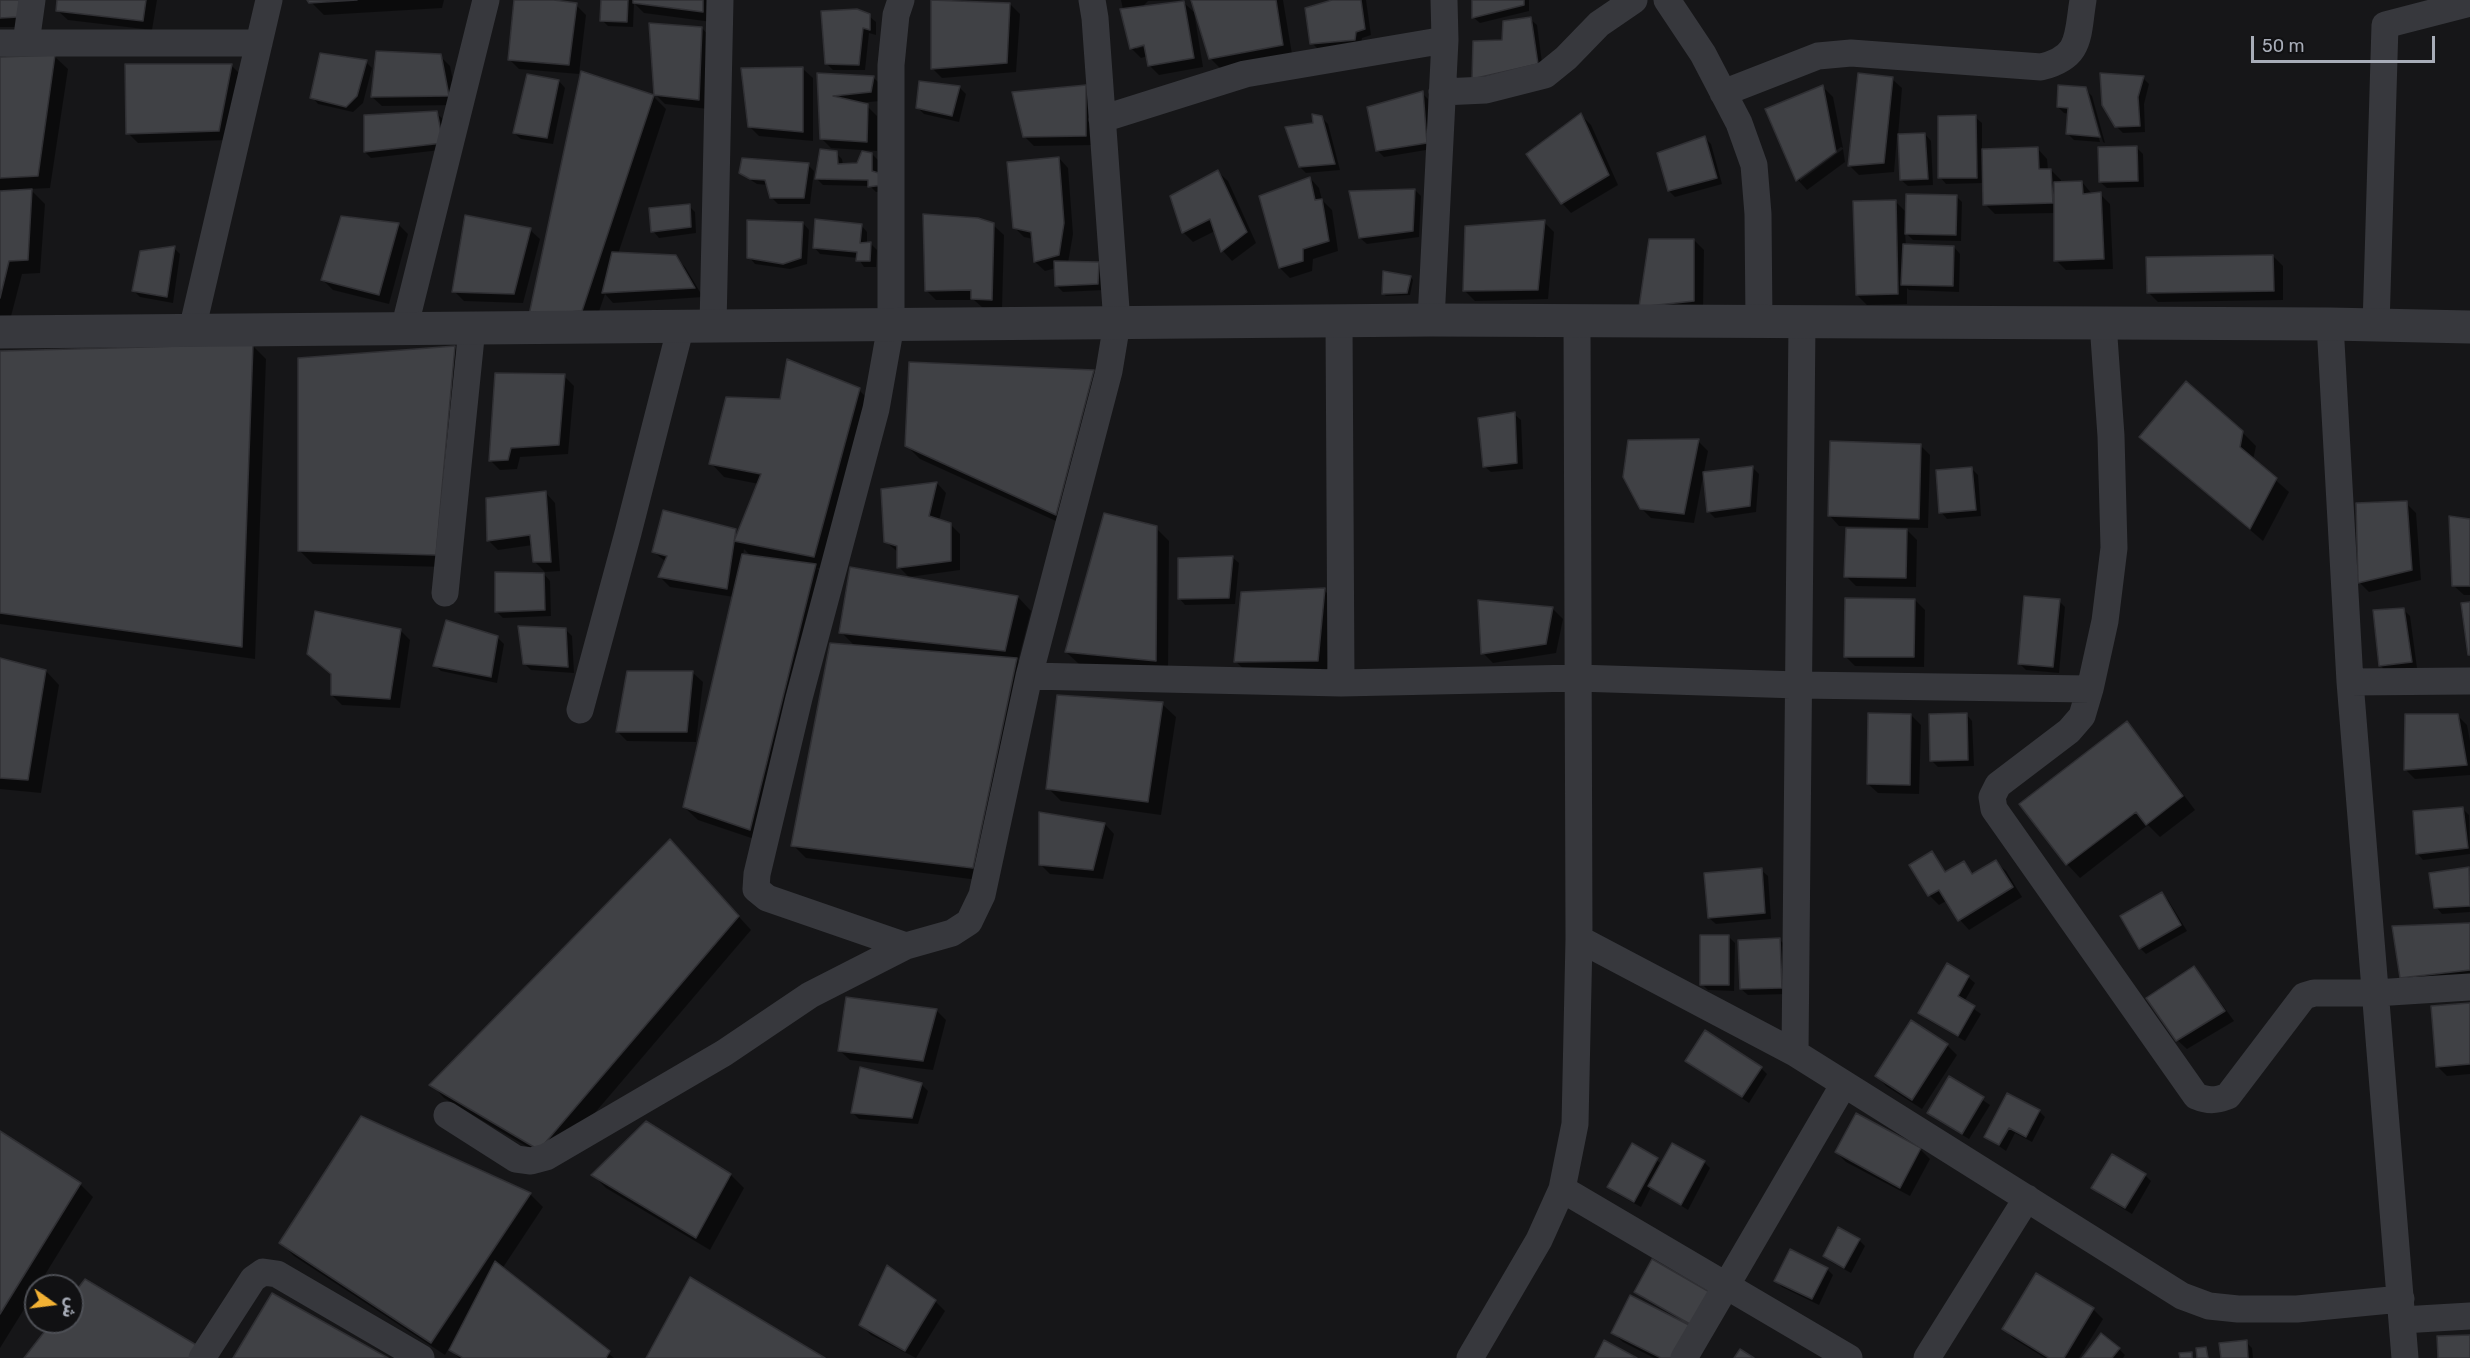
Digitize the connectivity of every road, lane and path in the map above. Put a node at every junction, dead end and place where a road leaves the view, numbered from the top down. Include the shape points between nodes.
1 (32, 0) edge
2 (269, 0) edge
3 (486, 0) edge
4 (720, 0) edge
5 (901, 0) edge
6 (1092, 0) edge
7 (1444, 0) edge
8 (1634, 0) edge
9 (1667, 0) edge
10 (2083, 0) edge
11 (2470, 3) edge
12 (1445, 40) junction
13 (259, 42) junction
14 (13, 43) edge
15 (1442, 92) junction
16 (1723, 93) junction
17 (1102, 119) junction
18 (1431, 320) junction
19 (1339, 321) junction
20 (1577, 321) junction
21 (1759, 322) junction
22 (1802, 322) junction
23 (1117, 323) junction
24 (2103, 323) junction
25 (2330, 324) junction
26 (891, 325) junction
27 (697, 326) junction
28 (2376, 326) junction
29 (2470, 327) edge
30 (472, 328) junction
31 (404, 329) junction
32 (192, 330) junction
33 (0, 332) edge
34 (445, 593) dead end
35 (1029, 676) junction
36 (1577, 678) junction
37 (2470, 681) edge
38 (2350, 682) junction
39 (1341, 683) junction
40 (1798, 685) junction
41 (2090, 689) junction
42 (580, 710) dead end
43 (1580, 939) junction
44 (906, 946) junction
45 (2470, 987) edge
46 (2375, 993) junction
47 (1795, 1053) junction
48 (1844, 1083) junction
49 (447, 1115) dead end
50 (1562, 1189) junction
51 (2027, 1198) junction
52 (1726, 1286) junction
53 (2402, 1310) junction
54 (2470, 1316) edge
55 (202, 1358) edge
56 (421, 1358) edge
57 (1470, 1358) edge
58 (1684, 1358) edge
59 (1849, 1358) edge
60 (1928, 1358) edge
61 (2405, 1358) edge

1 - 14 street
2 - 13 street
3 - 31 street
4 - 27 street
5 - 26 street via 891,65
6 - 17 street
7 - 12 street
8 - 15 street via 1599,24 1545,75 1486,90
9 - 16 street
10 - 16 street via 2078,34 2070,54 2059,62 2041,66 1851,52 1818,56
11 - 28 street via 2385,25
12 - 15 street
12 - 17 street via 1245,74
13 - 14 street
13 - 32 street
15 - 18 street
16 - 21 street via 1754,165
17 - 23 street
18 - 19 street
18 - 20 street
19 - 23 street
19 - 39 street
20 - 21 street
20 - 36 street
21 - 22 street
22 - 24 street
22 - 40 street
23 - 26 street
23 - 35 street
24 - 25 street
24 - 41 street via 2112,436 2114,548
25 - 28 street
25 - 38 street
26 - 27 street
26 - 44 street via 876,409 799,698 756,889 767,898
27 - 30 street
27 - 42 street via 628,533
28 - 29 street
30 - 31 street
30 - 34 street
31 - 32 street
32 - 33 street
35 - 39 street
35 - 44 street via 978,904 969,922 952,933
36 - 39 street
36 - 40 street
36 - 43 street
37 - 38 street
38 - 46 street
40 - 41 street
40 - 47 street
41 - 46 street via 2082,716 2069,731 1998,784 1992,797 1994,809 2196,1096 2216,1100 2228,1096 2304,996
43 - 47 street
43 - 50 street via 1575,1124
44 - 49 street via 810,995 723,1053 546,1157 516,1159
45 - 46 street
46 - 53 street
47 - 48 street
48 - 51 street
48 - 52 street
50 - 52 street
50 - 57 street via 1539,1240
51 - 53 street via 2182,1296 2209,1306
51 - 60 street
52 - 58 street
52 - 59 street
53 - 54 street
53 - 61 street
55 - 56 street via 253,1279 263,1272 277,1274

